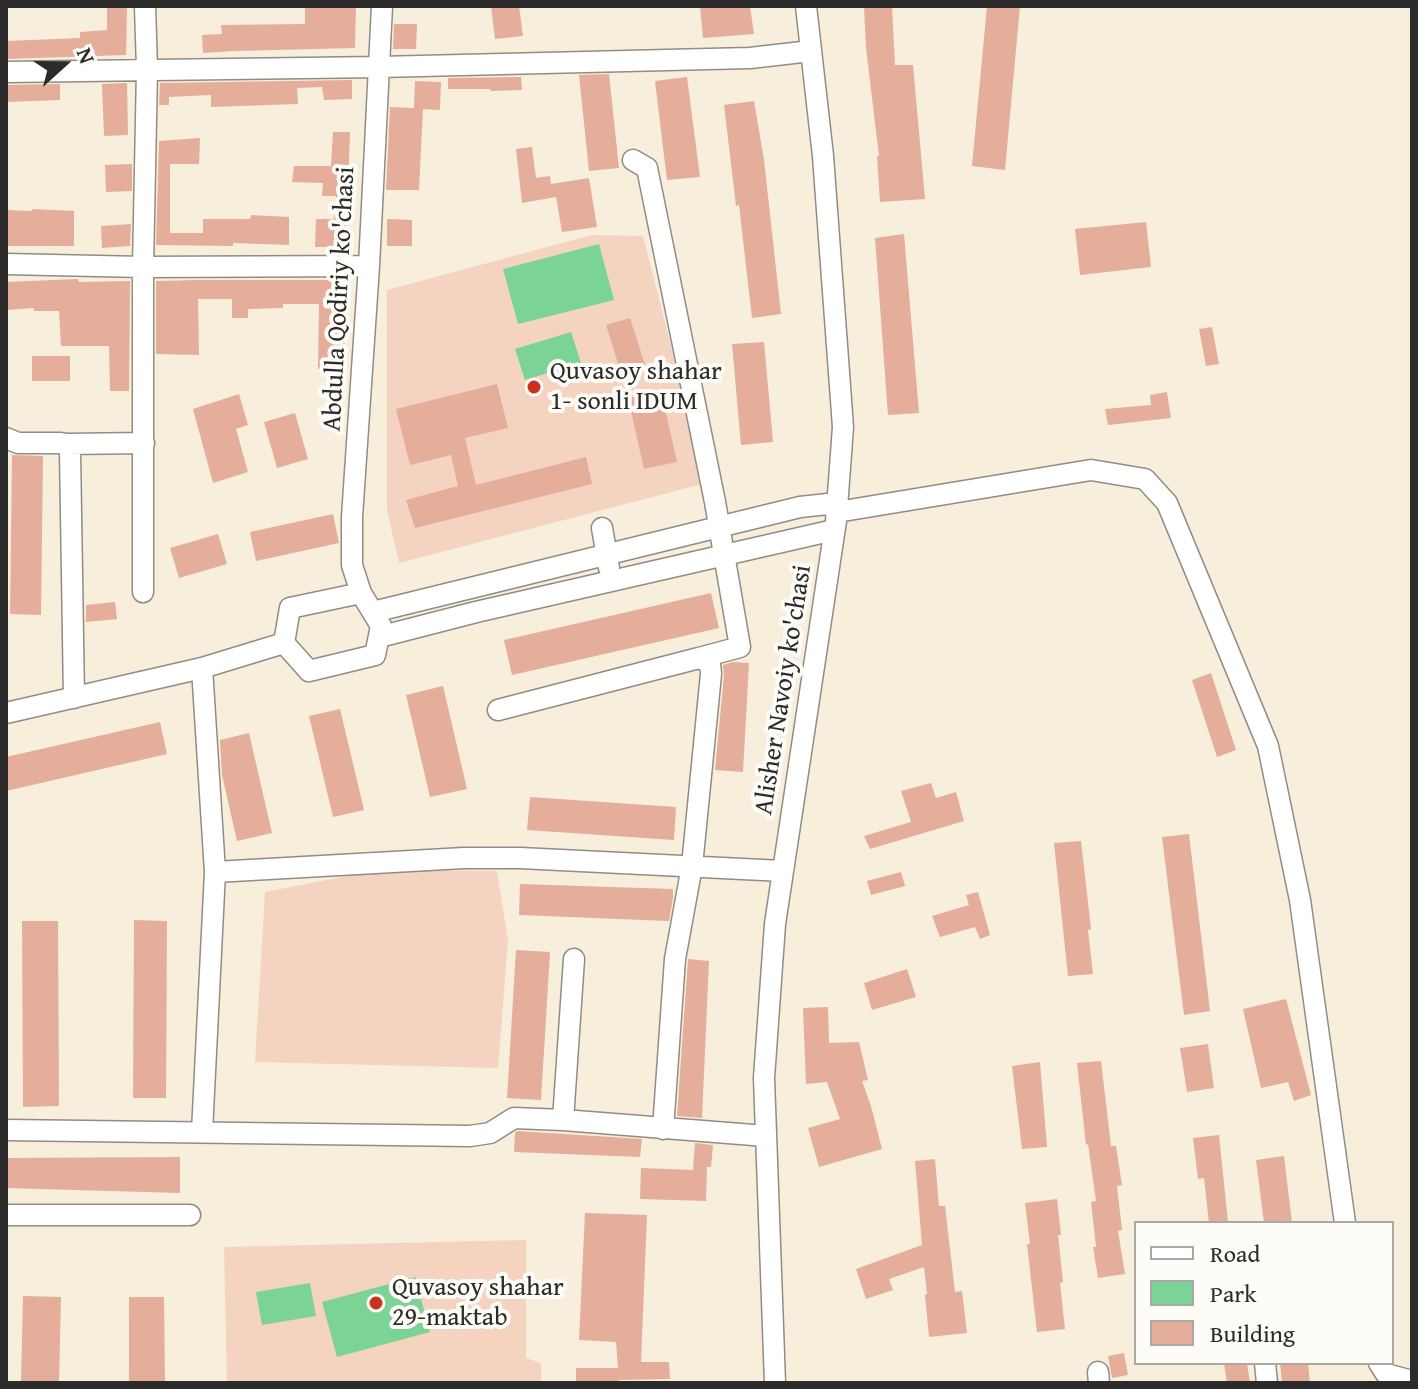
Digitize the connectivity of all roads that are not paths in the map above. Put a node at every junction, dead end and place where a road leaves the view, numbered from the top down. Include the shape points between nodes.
1 (145, 6) edge
2 (382, 6) edge
3 (806, 6) edge
4 (811, 51) junction
5 (379, 67) junction
6 (147, 70) junction
7 (6, 72) edge
8 (633, 160) dead end
9 (6, 264) edge
10 (369, 266) junction
11 (143, 267) junction
12 (6, 438) edge
13 (144, 443) junction
14 (66, 444) junction
15 (836, 515) junction
16 (720, 527) junction
17 (602, 528) dead end
18 (607, 554) junction
19 (723, 556) junction
20 (611, 581) junction
21 (143, 592) dead end
22 (361, 593) junction
23 (373, 612) junction
24 (379, 637) junction
25 (284, 643) junction
26 (699, 658) junction
27 (202, 668) junction
28 (74, 698) junction
29 (498, 710) dead end
30 (6, 713) edge
31 (692, 866) junction
32 (783, 871) junction
33 (215, 872) junction
34 (574, 959) dead end
35 (563, 1120) junction
36 (663, 1129) junction
37 (6, 1130) edge
38 (202, 1132) junction
39 (766, 1136) junction
40 (6, 1215) edge
41 (190, 1215) dead end
42 (1345, 1221) edge
43 (1380, 1365) edge
44 (1412, 1381) edge
45 (775, 1383) edge

1 - 6 street
2 - 5 street, Abdulla Qodiriy ko'chasi
3 - 4 street, Alisher Navoiy ko'chasi
4 - 5 street via 750,58
4 - 15 street, Alisher Navoiy ko'chasi via 843,427
5 - 6 street
5 - 10 street, Abdulla Qodiriy ko'chasi
6 - 7 street
6 - 11 street
8 - 16 street via 647,168
9 - 11 street
10 - 11 street
10 - 22 street, Abdulla Qodiriy ko'chasi via 352,517 352,565
11 - 13 street
12 - 14 street
13 - 14 street
13 - 21 street
14 - 28 street
15 - 16 street via 800,507
15 - 19 street
15 - 32 street, Alisher Navoiy ko'chasi
15 - 42 street via 1091,470 1145,479 1167,503 1268,746 1300,900
16 - 18 street
16 - 19 street
17 - 18 street
18 - 20 street
18 - 23 street
19 - 20 street
19 - 26 street via 740,647
20 - 24 street
22 - 23 street
22 - 25 street via 290,608
23 - 24 street via 381,626
24 - 25 street via 375,655 309,671
25 - 27 street
26 - 29 street
26 - 31 street via 710,663 711,674
27 - 28 street
27 - 33 street
28 - 30 street
31 - 32 street
31 - 33 street via 464,858
31 - 36 street via 675,959
32 - 39 street, Alisher Navoiy ko'chasi via 764,1078
33 - 38 street
34 - 35 street
35 - 36 street
35 - 38 street via 514,1118 490,1133 470,1136
36 - 39 street
37 - 38 street
39 - 45 street, Alisher Navoiy ko'chasi
40 - 41 street
43 - 44 street via 1386,1374

